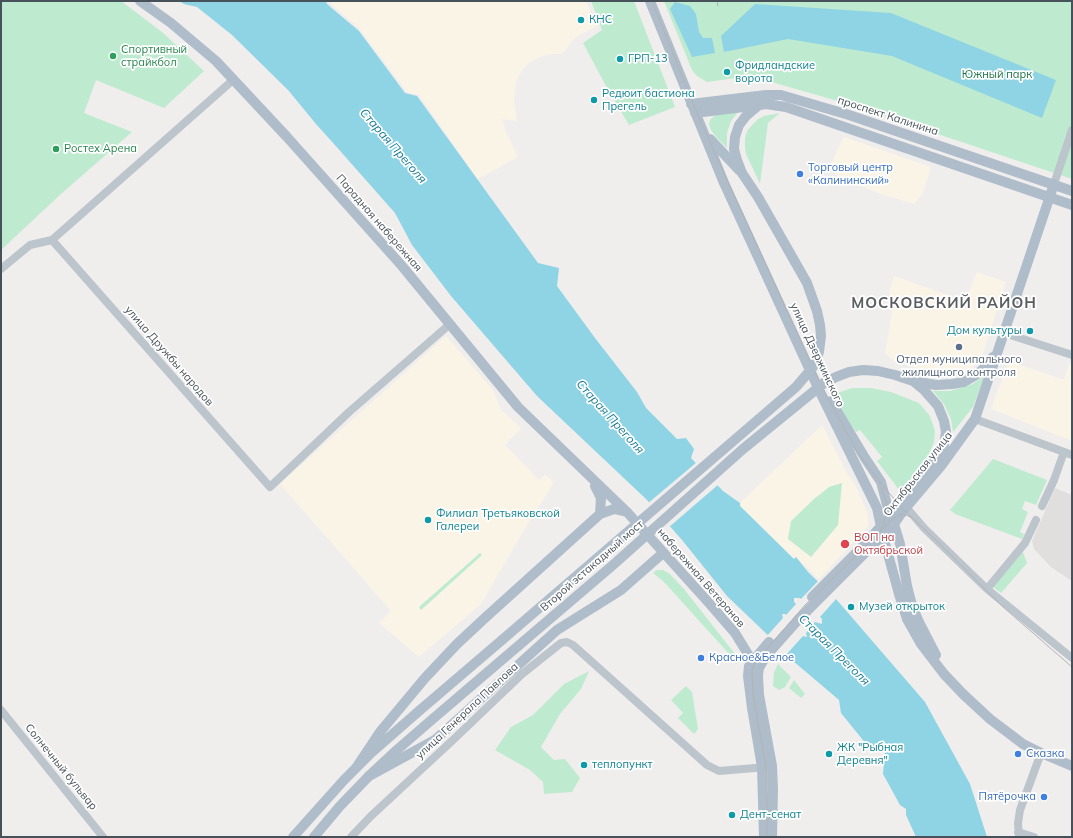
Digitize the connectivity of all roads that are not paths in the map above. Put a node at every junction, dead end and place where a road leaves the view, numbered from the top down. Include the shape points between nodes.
1 (140, 1) edge
2 (650, 1) edge
3 (233, 80) junction
4 (782, 95) junction
5 (760, 105) junction
6 (693, 109) junction
7 (1072, 130) edge
8 (704, 132) junction
9 (742, 173) junction
10 (1054, 184) junction
11 (1072, 190) edge
12 (729, 193) junction
13 (1050, 197) junction
14 (1072, 205) edge
15 (52, 240) junction
16 (1, 269) edge
17 (450, 324) junction
18 (1004, 333) junction
19 (998, 349) junction
20 (1072, 355) edge
21 (913, 381) junction
22 (975, 419) junction
23 (1068, 454) edge
24 (588, 474) junction
25 (1042, 506) dead end
26 (906, 507) junction
27 (627, 512) junction
28 (600, 514) junction
29 (893, 517) junction
30 (1036, 520) dead end
31 (882, 531) junction
32 (663, 553) junction
33 (987, 589) junction
34 (1072, 658) edge
35 (756, 664) junction
36 (1, 710) edge
37 (1042, 751) junction
38 (1072, 760) edge
39 (1072, 766) edge
40 (767, 767) junction
41 (356, 768) junction
42 (369, 776) junction
43 (1018, 834) edge
44 (103, 837) edge
45 (293, 837) edge
46 (314, 837) edge
47 (351, 837) edge
48 (764, 837) edge
49 (772, 837) edge
50 (1034, 837) edge

1 - 3 main road, Парадная набережная via 171,23
2 - 6 main road, улица Дзержинского
3 - 15 street
3 - 17 main road, Парадная набережная via 287,136
4 - 5 main road via 767,99
4 - 6 main road, проспект Калинина via 766,95
4 - 10 main road, проспект Калинина
5 - 6 main road
5 - 9 main road via 746,116 739,125 735,137 734,149
5 - 13 main road via 786,107
6 - 8 main road, улица Дзержинского
7 - 10 street
8 - 9 main road
8 - 12 main road, улица Дзержинского
9 - 41 main road, Второй эстакадный мост, bridge via 807,283 821,331 819,352 813,367 796,387 419,710
10 - 11 main road, проспект Калинина
10 - 13 main road, Октябрьская улица
12 - 29 main road, улица Дзержинского via 736,195 828,395 881,482
12 - 31 main road, улица Дзержинского via 819,390 877,508
13 - 14 main road
13 - 18 main road, Октябрьская улица
15 - 16 street via 30,245
15 - 17 street, улица Дружбы народов via 270,487 349,412
17 - 24 main road, Парадная набережная via 518,407
18 - 19 main road, Октябрьская улица
18 - 20 street
19 - 21 main road, Второй эстакадный мост via 983,369 964,382 936,385
19 - 22 main road, Октябрьская улица
21 - 29 main road, Второй эстакадный мост via 938,406 946,432 944,445 935,460
21 - 42 main road, Второй эстакадный мост, bridge via 878,371 863,370 836,377 824,384 743,449
22 - 23 street
22 - 26 main road, Октябрьская улица via 941,466
23 - 25 street
24 - 27 main road, набережная Ветеранов
24 - 28 main road via 601,498
26 - 29 main road, Октябрьская улица
26 - 33 street
27 - 28 main road via 614,509
27 - 32 main road, набережная Ветеранов
28 - 41 main road via 457,644 380,732
29 - 31 main road, Октябрьская улица
29 - 37 main road, улица Дзержинского via 912,605 934,652 985,707
30 - 33 street via 1025,543
31 - 35 main road, Октябрьская улица via 824,589
31 - 37 main road, улица Дзержинского via 898,594 921,644 944,674 981,712 1023,744
32 - 35 main road, набережная Ветеранов via 735,633
32 - 42 main road, bridge via 621,590 557,630 435,740
33 - 34 street
35 - 40 main road
36 - 44 street, Солнечный бульвар
37 - 38 main road
37 - 39 main road
37 - 43 street via 1020,810
40 - 47 street, улица Генерала Павлова via 719,771 707,765 573,645 567,642 560,643 522,674
40 - 48 main road
40 - 49 main road via 773,789
41 - 45 main road, Второй эстакадный мост
42 - 46 main road, Второй эстакадный мост
43 - 50 street

